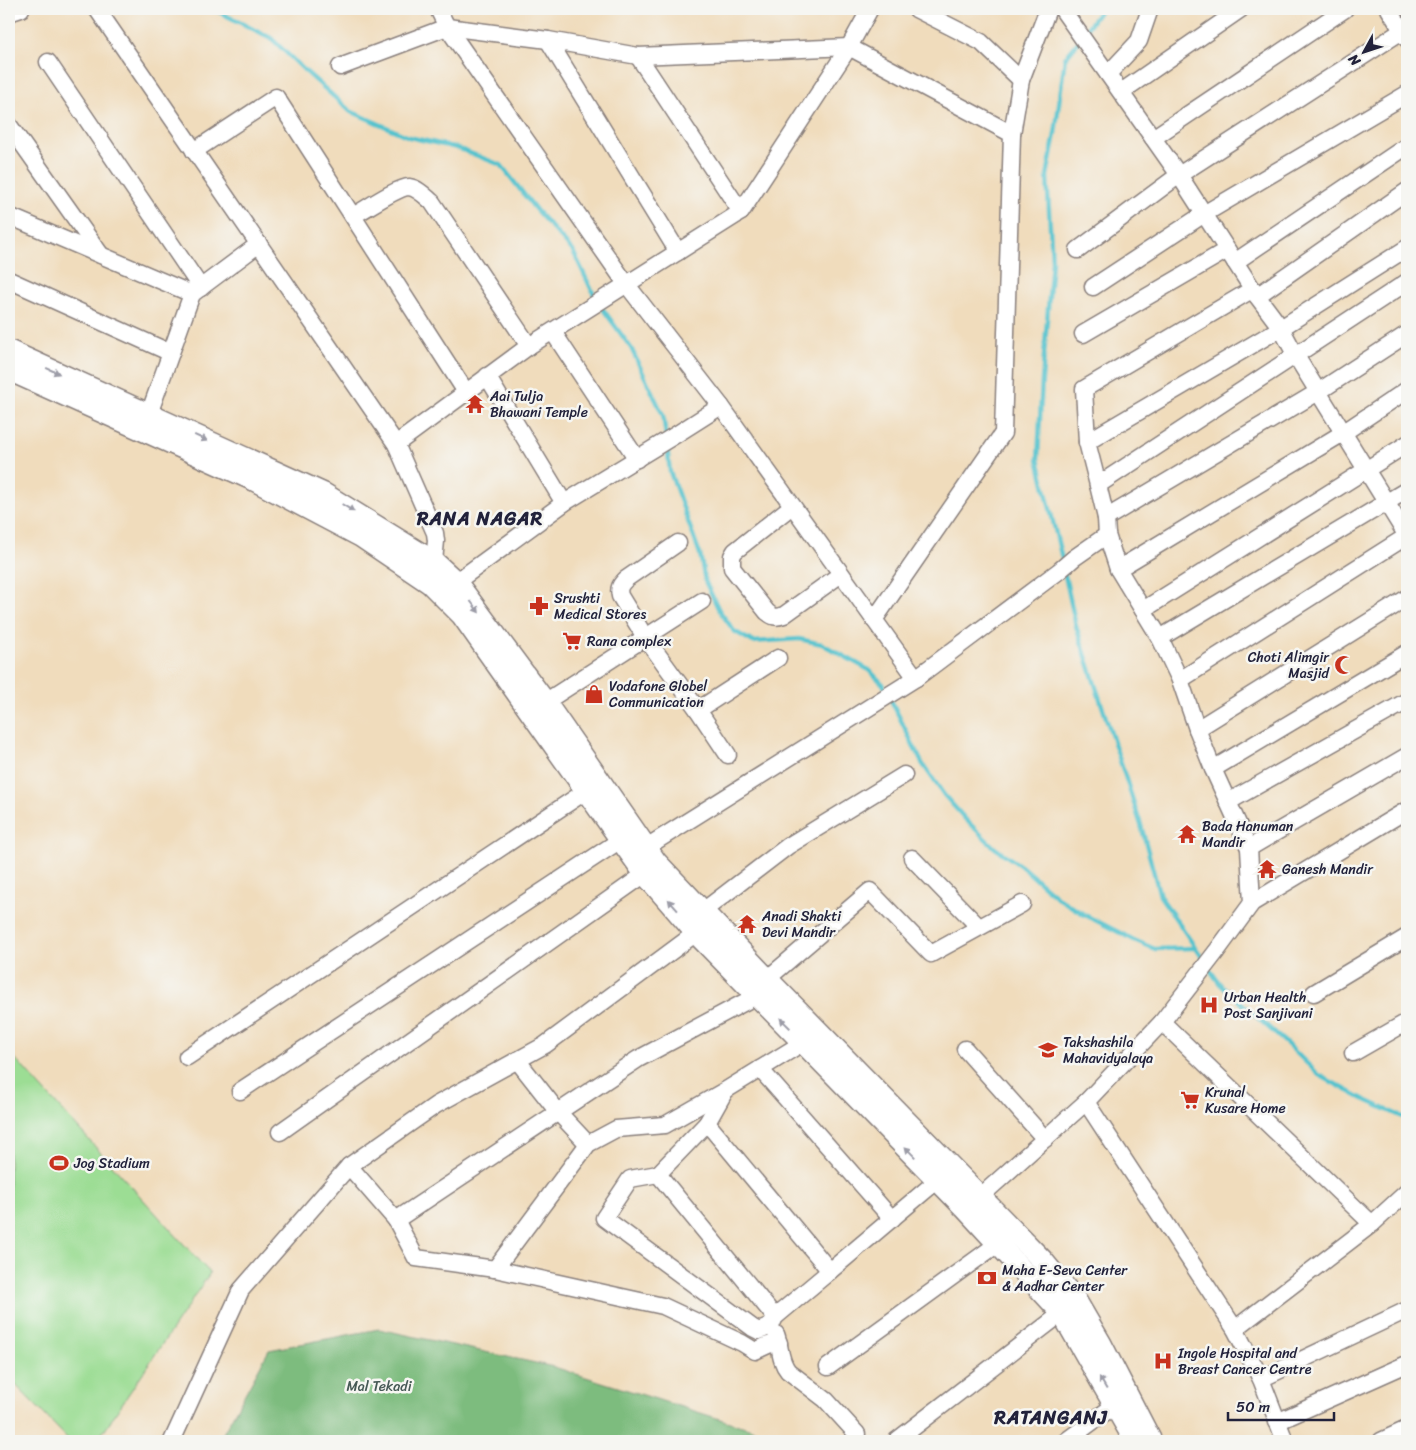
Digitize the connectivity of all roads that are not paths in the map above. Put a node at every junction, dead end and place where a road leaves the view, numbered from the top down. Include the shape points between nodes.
1 (20, 9) edge
2 (97, 9) edge
3 (438, 9) edge
4 (870, 9) edge
5 (916, 9) edge
6 (1150, 9) edge
7 (1241, 9) edge
8 (1345, 9) edge
9 (1058, 10) edge
10 (9, 13) edge
11 (1401, 23) edge
12 (447, 27) junction
13 (548, 40) junction
14 (849, 47) junction
15 (638, 56) junction
16 (48, 62) dead end
17 (340, 67) dead end
18 (1104, 69) junction
19 (1021, 80) junction
20 (1121, 92) junction
21 (1407, 94) edge
22 (9, 125) edge
23 (1012, 134) junction
24 (1153, 138) junction
25 (1407, 146) edge
26 (194, 151) junction
27 (1180, 175) junction
28 (1407, 191) edge
29 (740, 212) junction
30 (1204, 214) junction
31 (9, 216) edge
32 (353, 216) junction
33 (258, 244) junction
34 (1407, 248) edge
35 (1078, 250) dead end
36 (678, 252) junction
37 (101, 255) junction
38 (1231, 256) junction
39 (9, 280) edge
40 (1407, 282) edge
41 (627, 284) junction
42 (1093, 287) dead end
43 (197, 291) junction
44 (1255, 292) junction
45 (1281, 328) junction
46 (552, 332) junction
47 (1083, 334) dead end
48 (1407, 334) edge
49 (529, 346) junction
50 (9, 351) edge
51 (171, 354) junction
52 (1296, 356) junction
53 (9, 370) edge
54 (487, 376) junction
55 (1407, 390) edge
56 (466, 392) junction
57 (1318, 392) junction
58 (720, 406) junction
59 (149, 414) junction
60 (1343, 432) junction
61 (1087, 442) junction
62 (396, 444) junction
63 (1407, 444) edge
64 (637, 459) junction
65 (1366, 470) junction
66 (1098, 485) junction
67 (1407, 490) edge
68 (564, 503) junction
69 (1386, 503) junction
70 (792, 506) junction
71 (1106, 518) junction
72 (1107, 535) junction
73 (1407, 536) edge
74 (678, 542) dead end
75 (434, 562) junction
76 (1118, 569) junction
77 (841, 574) junction
78 (456, 582) junction
79 (430, 583) junction
80 (1407, 598) edge
81 (702, 601) dead end
82 (1143, 610) junction
83 (874, 620) junction
84 (645, 637) junction
85 (1160, 638) junction
86 (1407, 653) edge
87 (778, 658) dead end
88 (1180, 680) junction
89 (910, 681) junction
90 (1407, 701) edge
91 (545, 702) junction
92 (698, 710) junction
93 (1197, 729) junction
94 (728, 755) dead end
95 (1407, 756) edge
96 (1213, 769) junction
97 (904, 775) dead end
98 (586, 790) junction
99 (1228, 802) junction
100 (1407, 810) edge
101 (634, 843) junction
102 (1249, 848) junction
103 (912, 858) dead end
104 (646, 874) junction
105 (1252, 903) junction
106 (1022, 904) dead end
107 (703, 911) junction
108 (979, 927) junction
109 (696, 933) junction
110 (1407, 938) edge
111 (762, 987) junction
112 (1314, 993) dead end
113 (1162, 1022) junction
114 (1407, 1022) edge
115 (804, 1042) junction
116 (965, 1049) dead end
117 (1353, 1053) dead end
118 (187, 1058) dead end
119 (517, 1060) junction
120 (760, 1069) junction
121 (726, 1090) junction
122 (240, 1091) dead end
123 (1086, 1102) junction
124 (558, 1112) junction
125 (707, 1123) junction
126 (280, 1132) dead end
127 (1045, 1139) junction
128 (588, 1144) junction
129 (349, 1166) junction
130 (658, 1174) junction
131 (944, 1174) junction
132 (1407, 1192) edge
133 (973, 1203) junction
134 (892, 1219) junction
135 (396, 1220) junction
136 (1372, 1224) junction
137 (1006, 1238) junction
138 (495, 1269) junction
139 (830, 1271) junction
140 (1407, 1310) edge
141 (1062, 1313) junction
142 (773, 1322) junction
143 (1235, 1328) junction
144 (779, 1343) junction
145 (1407, 1364) edge
146 (828, 1366) dead end
147 (1261, 1379) junction
148 (1115, 1405) junction
149 (1277, 1422) junction
150 (1407, 1429) edge
151 (857, 1434) dead end
152 (172, 1441) edge
153 (896, 1441) edge
154 (1066, 1441) edge
155 (1135, 1441) edge
156 (1151, 1441) edge
157 (1285, 1441) edge
158 (1381, 1441) edge

1 - 10 street
2 - 26 street
3 - 12 street
4 - 14 street
5 - 19 street via 981,42
6 - 18 street via 1139,41
7 - 20 street
8 - 24 street
9 - 18 street
9 - 19 street
11 - 27 street
12 - 13 street
12 - 17 street
12 - 41 street
13 - 15 street
13 - 36 street
14 - 15 street
14 - 23 street
14 - 29 street
15 - 29 street
16 - 43 street
18 - 20 street
19 - 23 street
20 - 24 street
21 - 30 street
22 - 37 street
23 - 83 street via 1003,432
24 - 27 street
25 - 38 street
26 - 32 street via 276,97
26 - 33 street
27 - 30 street
27 - 35 street
28 - 44 street
29 - 36 street
30 - 38 street
30 - 42 street
31 - 37 street
32 - 49 street via 398,190 409,187 420,191 432,202
32 - 56 street
33 - 43 street
33 - 62 street
34 - 45 street
36 - 41 street
37 - 43 street
38 - 44 street
38 - 47 street
39 - 51 street
40 - 52 street
41 - 46 street
41 - 58 street
43 - 51 street
44 - 45 street
44 - 61 street via 1084,388
45 - 52 street
45 - 61 street
46 - 49 street
46 - 64 street
48 - 57 street
49 - 54 street
50 -> 59 main road
51 - 59 street
52 - 57 street
52 - 66 street
53 - 79 main road via 254,480 362,537
54 - 56 street
54 - 68 street
55 - 60 street
56 - 62 street
57 - 60 street
57 - 71 street
58 - 64 street
58 - 70 street
59 -> 75 main road via 324,494
60 - 65 street
60 - 76 street
61 - 66 street
62 - 75 street via 435,533
63 - 65 street
64 - 68 street
65 - 69 street
65 - 82 street
66 - 71 street
67 - 69 street
68 - 78 street
69 - 73 street
69 - 85 street
70 - 77 street
70 - 77 street via 735,551 732,568 767,612 778,617
71 - 72 street
72 - 76 street
72 - 89 street
73 - 88 street
74 - 84 street via 626,579 618,589
75 - 78 main road
75 - 79 street
76 - 82 street
77 - 83 street
78 -> 91 main road
79 - 98 main road via 462,615
80 - 93 street
81 - 84 street
82 - 85 street
83 - 89 street
84 - 91 street
84 - 92 street
85 - 88 street
86 - 96 street
87 - 92 street
88 - 93 street
89 - 101 street
90 - 99 street
91 - 101 main road
92 - 94 street
93 - 96 street
95 - 102 street
96 - 99 street
97 - 107 street via 788,846
98 - 101 main road
98 - 118 street
99 - 102 street
100 - 105 street
101 - 104 main road
101 - 107 main road
101 - 122 street
102 - 105 street
103 - 108 street
109 -> 104 main road
104 - 126 street
105 - 113 street
106 - 108 street
107 - 111 main road
108 - 111 street via 931,954 870,891
109 - 111 main road
109 - 119 street via 544,1045
110 - 112 street
115 -> 111 main road
111 - 124 street via 638,1059
111 - 131 main road
113 - 123 street
113 - 136 street
114 - 117 street
115 - 120 street
131 -> 115 main road
116 - 127 street
119 - 124 street
119 - 129 street via 436,1105
120 - 121 street
120 - 134 street
121 - 125 street
121 - 128 street via 665,1125 616,1129
123 - 127 street
123 - 143 street
124 - 128 street
124 - 135 street
125 - 130 street
125 - 139 street
127 - 133 street
128 - 138 street
129 - 135 street
129 - 152 street via 241,1290
130 - 142 street
130 - 142 street via 630,1179 604,1218 753,1328 759,1331
131 - 133 main road
131 - 134 street
132 - 136 street
133 - 137 main road
134 - 139 street
135 - 138 street via 416,1258
136 - 143 street
137 - 141 main road
137 - 146 street
137 - 156 main road via 1042,1260 1076,1301
138 - 144 street via 663,1306 753,1351
139 - 142 street
140 - 147 street
148 -> 141 main road
141 - 153 street
142 - 144 street
143 - 147 street
144 - 151 street via 782,1361 788,1371 826,1400
145 - 149 street
147 - 149 street
148 - 154 street
148 - 155 main road
149 - 157 street
150 - 158 street

